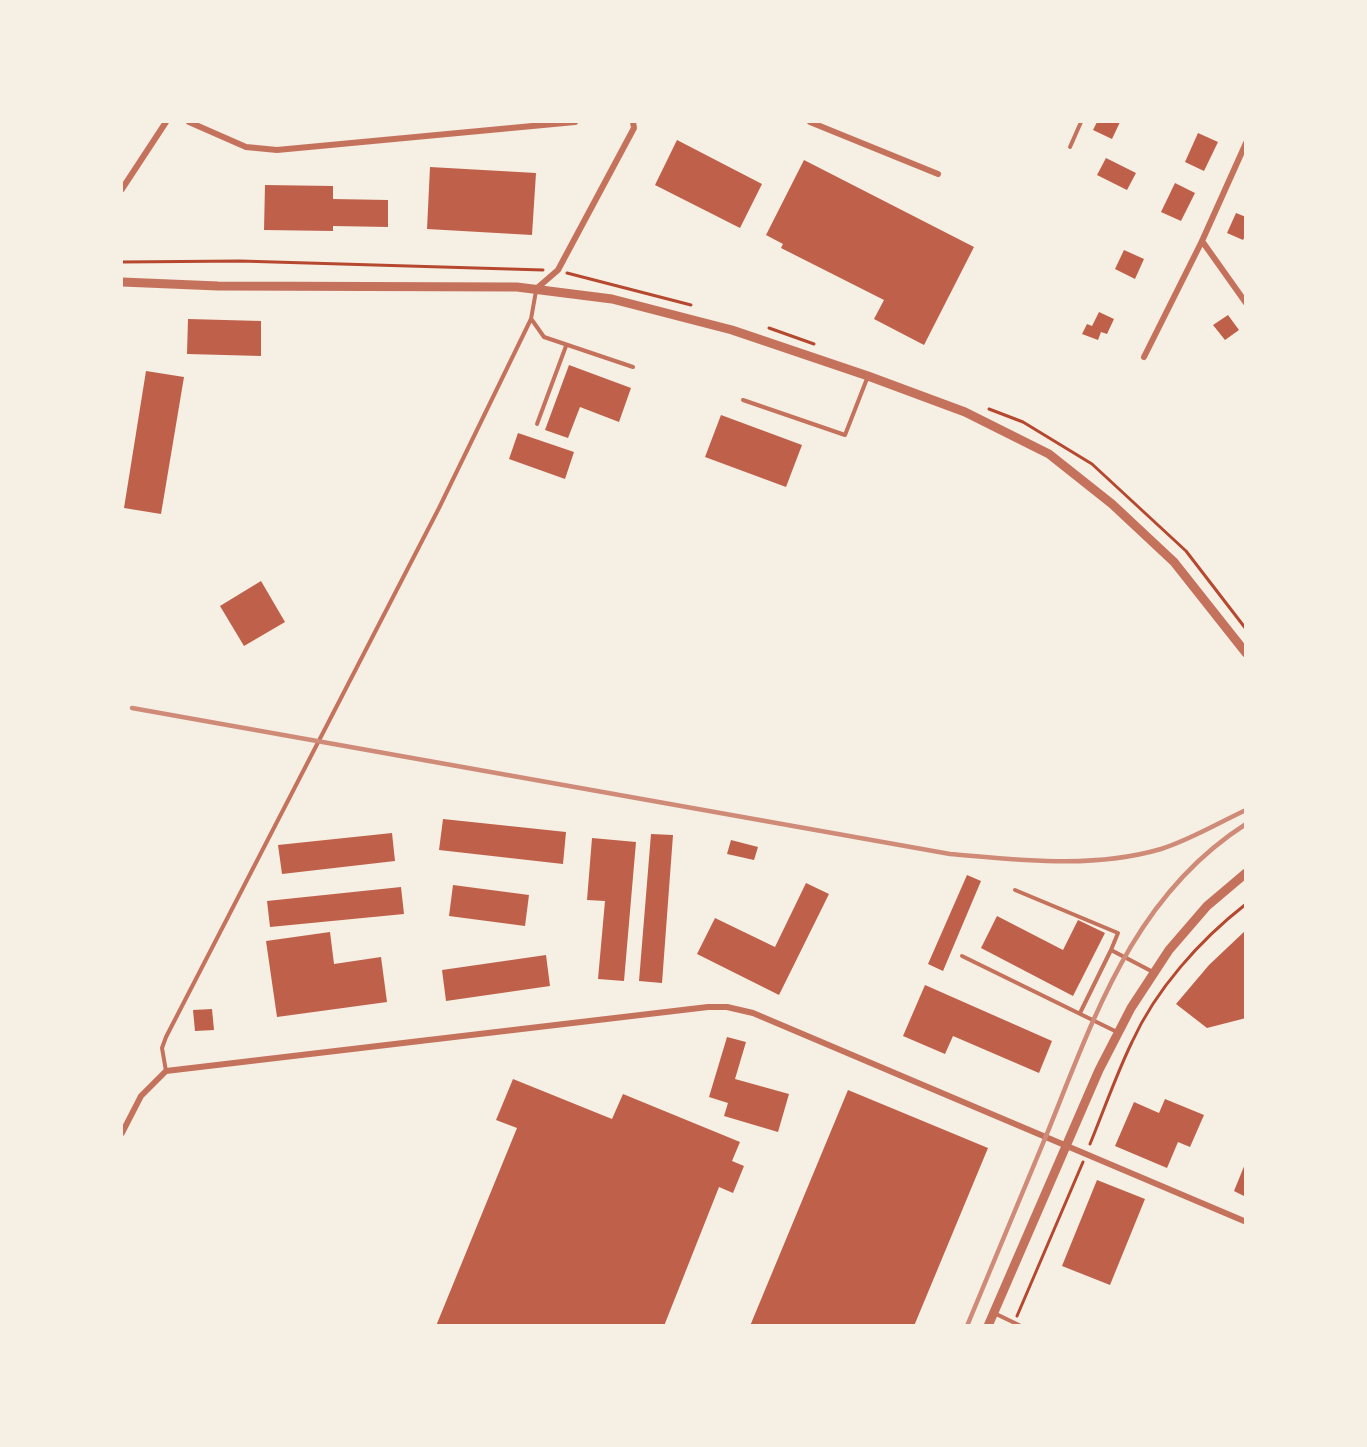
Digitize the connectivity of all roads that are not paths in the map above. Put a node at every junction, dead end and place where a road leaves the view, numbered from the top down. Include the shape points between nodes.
1 (166, 122) edge
2 (189, 122) edge
3 (575, 122) edge
4 (633, 122) edge
5 (810, 122) edge
6 (1082, 122) edge
7 (1245, 143) edge
8 (1070, 147) dead end
9 (938, 174) dead end
10 (122, 189) edge
11 (1202, 241) junction
12 (122, 282) edge
13 (536, 290) junction
14 (1245, 303) edge
15 (531, 319) junction
16 (566, 346) junction
17 (1144, 357) dead end
18 (633, 367) dead end
19 (868, 375) junction
20 (743, 400) dead end
21 (537, 424) dead end
22 (1245, 653) edge
23 (1245, 873) edge
24 (1015, 890) dead end
25 (1111, 950) junction
26 (962, 956) dead end
27 (1153, 972) junction
28 (1080, 1013) junction
29 (1117, 1032) junction
30 (166, 1071) junction
31 (122, 1132) edge
32 (1066, 1147) junction
33 (1244, 1221) dead end
34 (993, 1312) junction
35 (988, 1326) edge
36 (1021, 1326) edge

1 - 10 street
2 - 3 street via 246,147 277,150
4 - 13 street via 634,128 558,270
5 - 9 street
6 - 8 lane
7 - 11 street
11 - 14 street
11 - 17 street
12 - 13 street
13 - 15 lane
13 - 19 street via 612,299 732,330
15 - 16 lane via 544,338
15 - 30 lane via 396,593 166,1037 162,1048
16 - 18 lane
16 - 21 lane
19 - 20 lane via 845,435
19 - 22 street via 965,412 1049,454 1112,504 1174,562
23 - 27 street via 1208,906
24 - 25 lane via 1118,933
25 - 27 lane
25 - 28 lane
26 - 28 lane
27 - 29 street
28 - 29 lane
29 - 32 street
30 - 31 street via 141,1096
30 - 32 street via 728,1007 753,1013
32 - 33 street
32 - 34 street
34 - 35 street
34 - 36 lane

